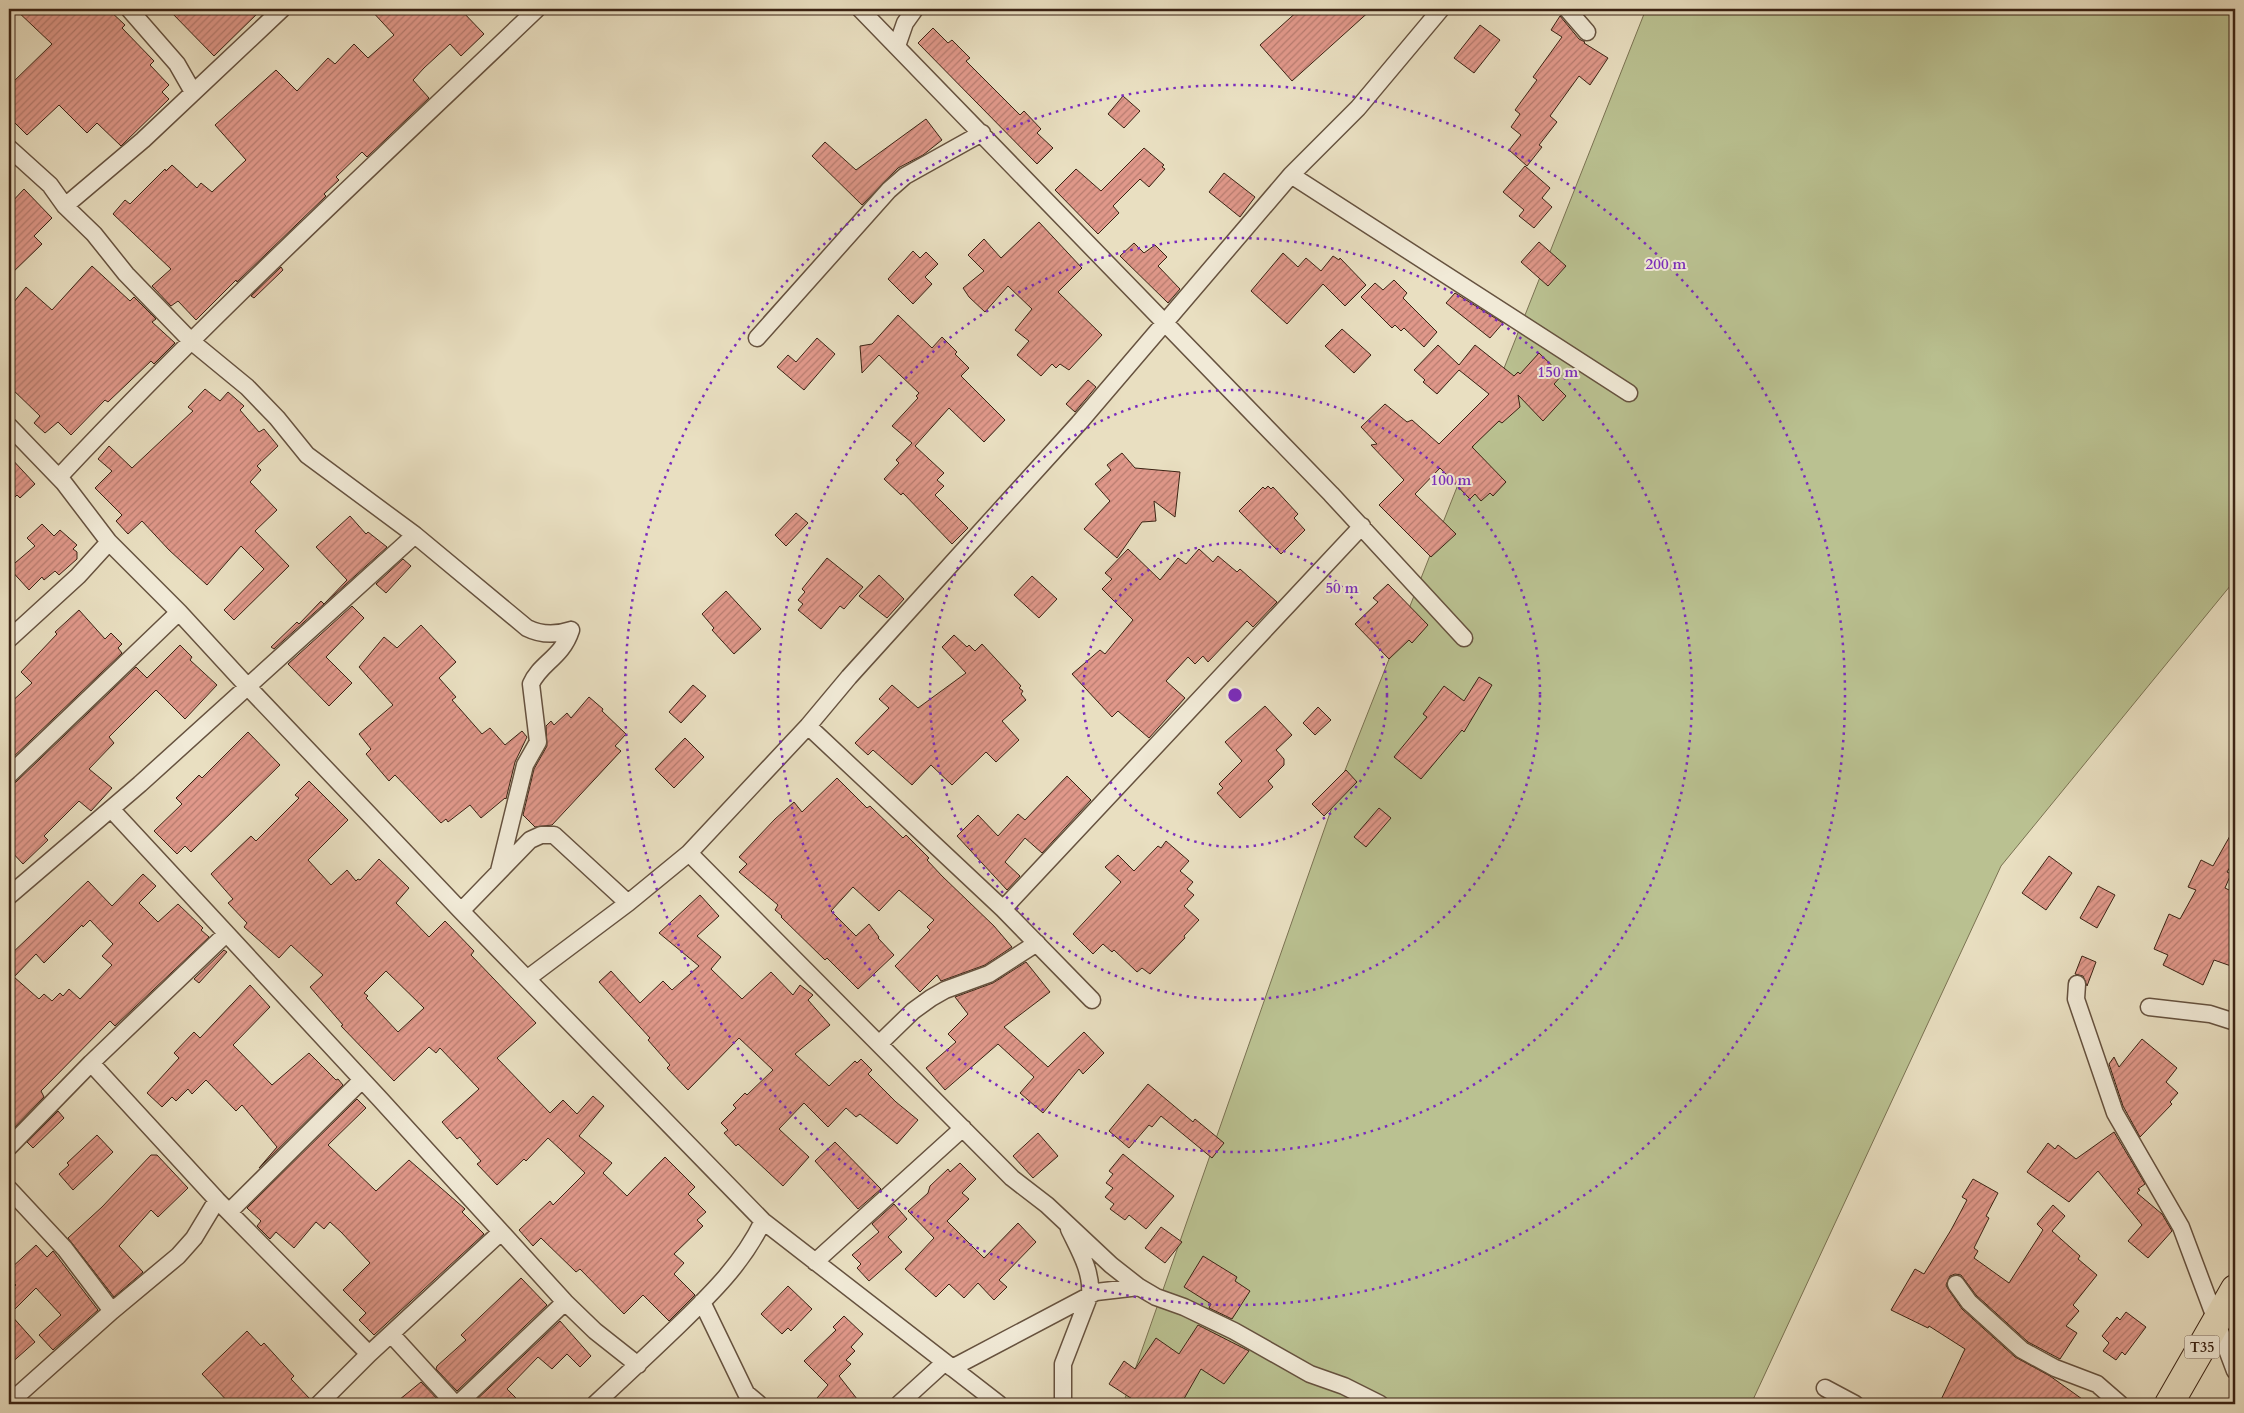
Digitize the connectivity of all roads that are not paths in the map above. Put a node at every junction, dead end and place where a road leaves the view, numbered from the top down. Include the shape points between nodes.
1 (129, 9) edge
2 (282, 9) edge
3 (537, 9) edge
4 (860, 9) edge
5 (915, 9) edge
6 (1442, 9) edge
7 (1567, 9) edge
8 (1587, 32) dead end
9 (897, 46) junction
10 (193, 92) junction
11 (982, 133) junction
12 (9, 148) edge
13 (1291, 175) junction
14 (65, 206) junction
15 (1166, 321) junction
16 (757, 338) dead end
17 (191, 341) junction
18 (1629, 393) dead end
19 (9, 426) edge
20 (58, 477) junction
21 (1362, 526) junction
22 (415, 535) junction
23 (109, 542) junction
24 (179, 612) junction
25 (9, 638) edge
26 (1464, 638) dead end
27 (248, 687) junction
28 (808, 726) junction
29 (9, 775) edge
30 (111, 809) junction
31 (689, 853) junction
32 (499, 871) junction
33 (9, 896) edge
34 (628, 903) junction
35 (1003, 909) junction
36 (461, 911) junction
37 (226, 934) junction
38 (1038, 943) junction
39 (528, 978) junction
40 (2077, 984) dead end
41 (1092, 1000) dead end
42 (2149, 1007) dead end
43 (2235, 1022) edge
44 (879, 1044) junction
45 (90, 1063) junction
46 (362, 1080) junction
47 (963, 1128) junction
48 (9, 1147) edge
49 (9, 1189) edge
50 (217, 1200) junction
51 (229, 1212) junction
52 (763, 1222) junction
53 (1065, 1222) junction
54 (501, 1232) junction
55 (816, 1262) junction
56 (1956, 1284) dead end
57 (1138, 1286) junction
58 (2235, 1289) edge
59 (1090, 1294) junction
60 (565, 1302) junction
61 (702, 1302) junction
62 (112, 1311) junction
63 (2216, 1322) junction
64 (391, 1334) junction
65 (369, 1354) junction
66 (638, 1365) junction
67 (948, 1365) junction
68 (2235, 1371) edge
69 (1825, 1388) dead end
70 (9, 1403) edge
71 (319, 1404) edge
72 (457, 1404) edge
73 (595, 1404) edge
74 (759, 1404) edge
75 (899, 1404) edge
76 (999, 1404) edge
77 (1063, 1404) edge
78 (1380, 1404) edge
79 (1855, 1404) edge
80 (2120, 1404) edge
81 (2169, 1404) edge

1 - 10 street via 177,64
2 - 10 street
3 - 17 street
4 - 9 street
5 - 9 street via 905,23
6 - 13 street via 1358,108
7 - 8 street
9 - 11 street
10 - 14 street via 143,140
11 - 15 street
11 - 16 street via 905,176 889,190
12 - 14 street via 50,185
13 - 15 street
13 - 18 street
14 - 17 street
15 - 21 street
15 - 28 street
17 - 20 street
17 - 22 street via 247,387 307,455
19 - 20 street
20 - 23 street
21 - 26 street
21 - 35 street
22 - 27 street
22 - 32 street via 527,628 555,634 571,630 563,649 531,684 538,742 525,765
23 - 24 street
23 - 25 street via 78,576
24 - 27 street
24 - 29 street
27 - 30 street
27 - 36 street
28 - 31 street
28 - 35 street
30 - 33 street
30 - 37 street
31 - 34 street
31 - 44 street
32 - 34 street via 530,840 541,835 554,835
32 - 36 street
34 - 39 street
35 - 38 street
36 - 39 street
37 - 45 street
37 - 46 street
38 - 41 street
38 - 44 street via 989,974 930,998
39 - 52 street
40 - 63 street via 2076,999 2115,1113 2181,1227
42 - 43 street via 2210,1014
44 - 47 street
45 - 48 street
45 - 50 street
46 - 51 street
46 - 54 street
47 - 53 street via 1012,1178
47 - 55 street
49 - 62 street via 65,1249
50 - 51 street
50 - 62 street via 194,1238 178,1256
51 - 65 street
52 - 55 street
52 - 61 street via 743,1256
53 - 57 street
53 - 59 street via 1091,1278
54 - 60 street
54 - 64 street
55 - 67 street
56 - 80 street via 1969,1302 2022,1350 2055,1368 2097,1384
57 - 59 street
57 - 78 street via 1240,1334 1310,1374
58 - 63 highway, T35
59 - 67 street
59 - 77 street via 1063,1364
60 - 66 street
60 - 72 street
61 - 66 street
61 - 74 street via 746,1393
62 - 70 street
63 - 68 street
63 - 81 highway, T35
64 - 65 street
64 - 72 street
65 - 71 street
66 - 73 street
67 - 75 street
67 - 76 street
69 - 79 street

